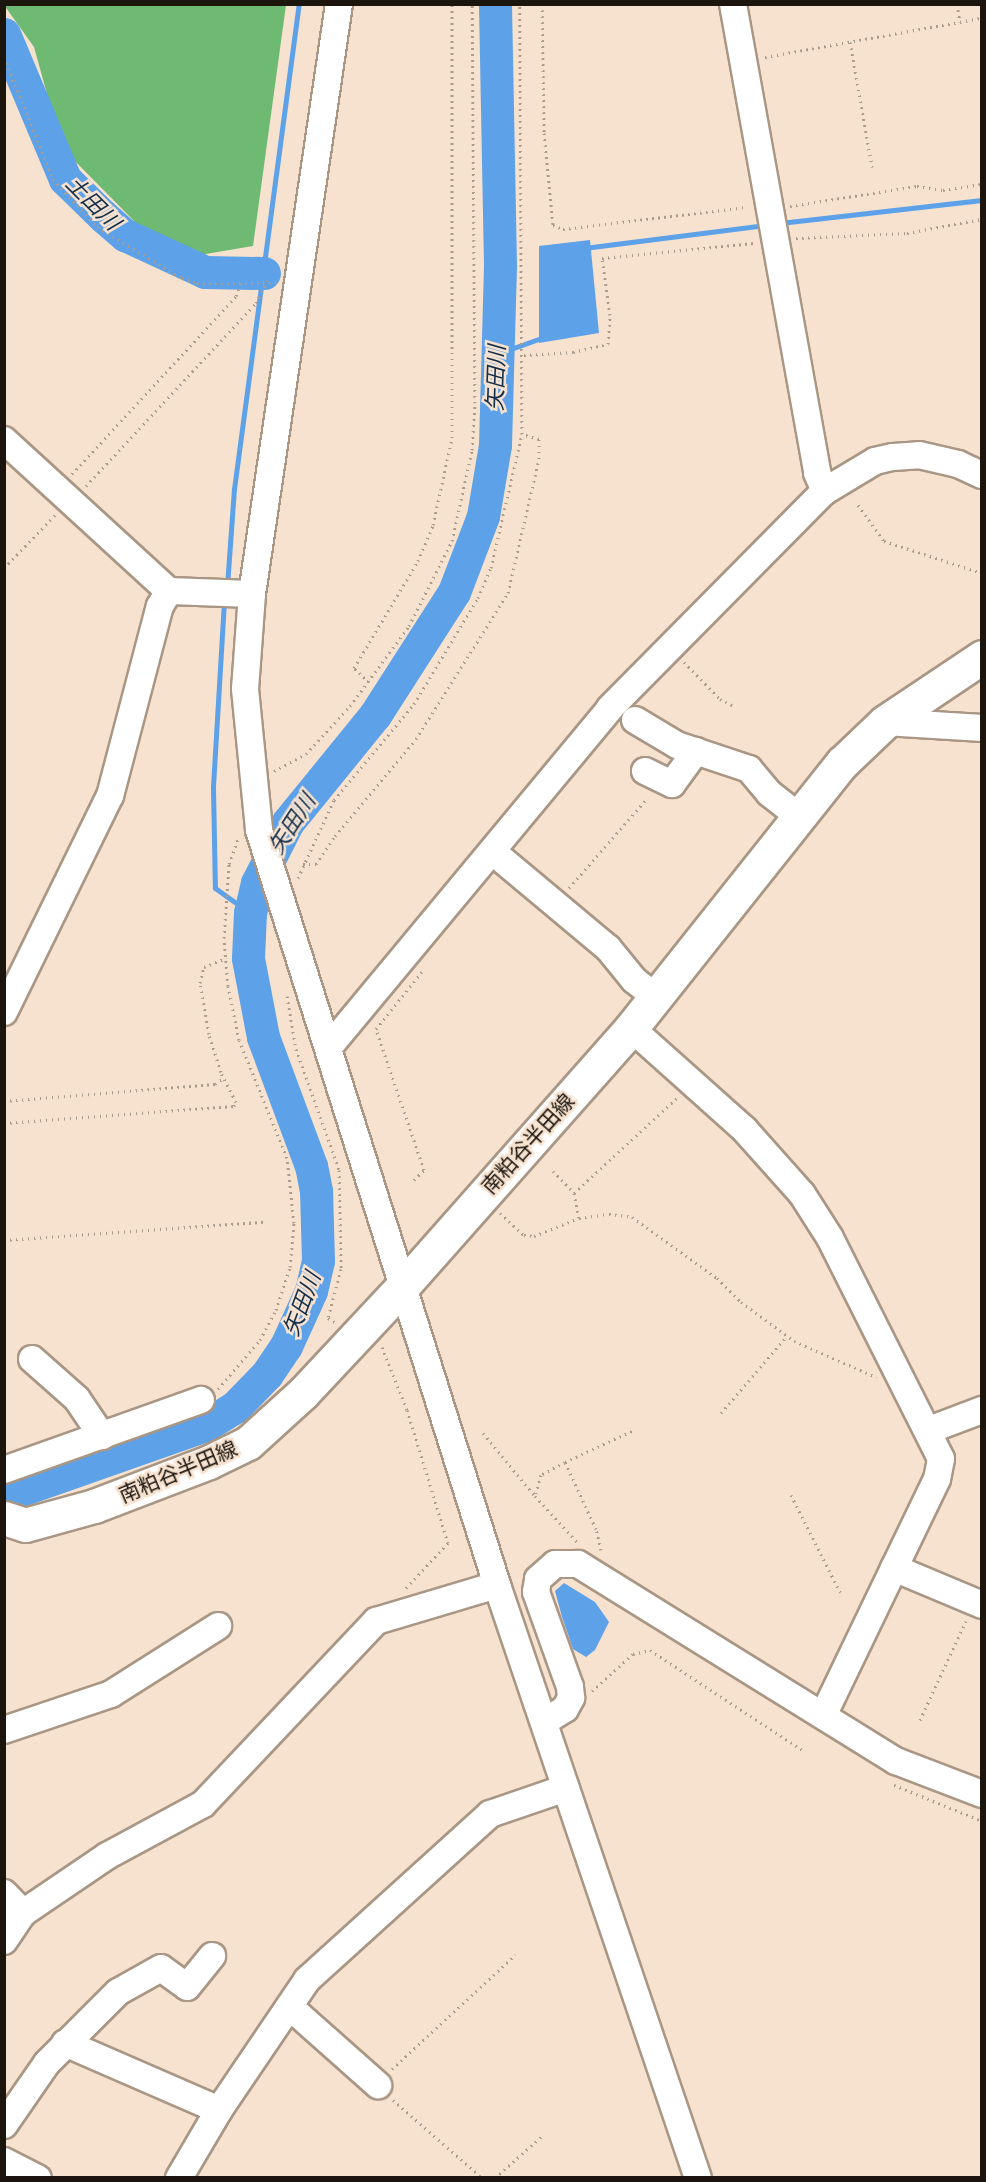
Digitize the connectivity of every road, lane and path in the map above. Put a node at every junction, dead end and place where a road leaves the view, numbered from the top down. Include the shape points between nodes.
1 (339, 4) edge
2 (452, 4) edge
3 (472, 4) edge
4 (520, 4) edge
5 (542, 4) edge
6 (733, 4) edge
7 (957, 4) edge
8 (981, 18) edge
9 (960, 22) junction
10 (850, 42) junction
11 (4, 57) edge
12 (743, 61) junction
13 (872, 167) dead end
14 (981, 184) edge
15 (981, 219) edge
16 (773, 220) junction
17 (267, 281) junction
18 (299, 282) junction
19 (241, 283) junction
20 (524, 355) junction
21 (522, 434) junction
22 (4, 440) edge
23 (981, 475) edge
24 (825, 491) junction
25 (65, 496) junction
26 (858, 505) dead end
27 (4, 567) edge
28 (981, 573) edge
29 (169, 591) junction
30 (252, 594) junction
31 (670, 648) junction
32 (981, 657) edge
33 (369, 682) junction
34 (734, 705) dead end
35 (635, 720) dead end
36 (885, 722) junction
37 (981, 728) edge
38 (696, 751) junction
39 (645, 771) dead end
40 (252, 780) junction
41 (645, 801) dead end
42 (801, 818) junction
43 (259, 823) junction
44 (493, 852) junction
45 (303, 864) junction
46 (280, 895) junction
47 (556, 903) junction
48 (226, 958) junction
49 (302, 962) junction
50 (426, 968) dead end
51 (656, 997) junction
52 (4, 1012) edge
53 (632, 1028) junction
54 (329, 1047) junction
55 (224, 1078) junction
56 (697, 1084) junction
57 (4, 1101) edge
58 (4, 1123) edge
59 (553, 1171) dead end
60 (414, 1180) dead end
61 (574, 1193) junction
62 (481, 1197) junction
63 (579, 1218) junction
64 (264, 1222) dead end
65 (4, 1240) edge
66 (403, 1286) junction
67 (367, 1324) junction
68 (787, 1336) junction
69 (32, 1359) dead end
70 (904, 1384) junction
71 (201, 1400) joint
72 (981, 1410) edge
73 (721, 1413) dead end
74 (929, 1430) junction
75 (632, 1431) dead end
76 (483, 1433) dead end
77 (102, 1437) junction
78 (565, 1462) junction
79 (4, 1470) edge
80 (791, 1495) dead end
81 (535, 1496) junction
82 (4, 1518) edge
83 (579, 1544) dead end
84 (601, 1550) dead end
85 (894, 1568) junction
86 (497, 1585) junction
87 (840, 1592) dead end
88 (977, 1603) edge
89 (376, 1621) junction
90 (218, 1626) dead end
91 (569, 1701) junction
92 (824, 1714) junction
93 (920, 1720) dead end
94 (544, 1722) junction
95 (4, 1730) edge
96 (804, 1751) dead end
97 (566, 1788) junction
98 (981, 1794) edge
99 (4, 1893) edge
100 (23, 1913) junction
101 (4, 1941) edge
102 (514, 1955) dead end
103 (212, 1956) dead end
104 (290, 2007) junction
105 (65, 2043) junction
106 (378, 2085) junction
107 (219, 2110) junction
108 (4, 2125) edge
109 (542, 2136) dead end
110 (4, 2161) edge
111 (38, 2178) edge
112 (179, 2178) edge
113 (482, 2178) edge
114 (495, 2178) edge
115 (698, 2178) edge

1 - 18 street
2 - 33 path via 452,438 433,525 418,561 354,668
3 - 33 path via 472,450 452,542 409,626
4 - 20 path
5 - 16 path via 544,133 553,225 563,229
6 - 12 street
7 - 9 path
8 - 9 path
9 - 10 path
10 - 12 path
10 - 13 path
11 - 19 path via 53,179 79,211 115,240 182,278 197,283
12 - 16 street
14 - 16 path via 942,190 917,186
15 - 16 path via 907,233
16 - 20 path via 602,258 610,315 608,344 573,352
16 - 24 street via 818,473
17 - 18 path
17 - 19 path
17 - 25 path via 256,303
18 - 30 street
19 - 25 path via 236,296
20 - 21 path
21 - 45 path via 491,568 478,598 414,704 334,800
21 - 45 path via 539,439 539,459 508,593 416,740 316,864
22 - 25 street
23 - 24 street via 958,464 920,455 893,457 875,461
24 - 31 street
25 - 27 path
25 - 29 street
26 - 28 path via 884,541
29 - 30 street
29 - 52 street via 160,606 110,796
30 - 40 street via 245,689
31 - 34 path via 705,686
31 - 44 street via 610,708
32 - 36 main road, 南粕谷半田線
33 - 40 path via 306,754
35 - 38 street via 677,745
36 - 37 street
36 - 42 main road, 南粕谷半田線 via 842,763
38 - 39 street via 675,789
38 - 42 street via 749,769 768,793
40 - 43 street
41 - 47 path
42 - 51 main road, 南粕谷半田線
43 - 46 street
43 - 48 path via 240,833 229,864
44 - 47 street
44 - 54 street
45 - 46 path via 291,894
46 - 49 street
47 - 51 street
48 - 55 path via 204,966 200,983 209,1034
48 - 71 path via 239,1040 286,1158 294,1223 290,1267 260,1340 239,1368
49 - 54 street
49 - 67 path via 287,971 290,1018 296,1049 339,1170 341,1269 328,1318
50 - 60 path via 376,1029 424,1170
51 - 53 main road, 南粕谷半田線
53 - 56 street
53 - 62 main road, 南粕谷半田線
54 - 66 street
55 - 57 path via 215,1083
55 - 58 path via 236,1102 226,1109
56 - 61 path via 684,1091
56 - 70 street via 744,1128 802,1194
59 - 61 path
61 - 63 path
62 - 63 path via 524,1235 540,1235
62 - 66 main road, 南粕谷半田線
63 - 68 path via 609,1214 632,1217
64 - 65 path
66 - 67 main road, 南粕谷半田線
66 - 86 street
67 - 82 main road, 南粕谷半田線 via 303,1393 248,1443 94,1506 25,1525
67 - 89 path via 381,1344 407,1410 448,1543
68 - 70 path via 873,1376
68 - 73 path
69 - 77 street via 77,1399
70 - 74 street
71 - 77 street
72 - 74 street
74 - 85 street via 941,1459 937,1479
75 - 78 path
76 - 81 path
77 - 79 street
78 - 81 path via 541,1475
78 - 84 path
80 - 87 path
81 - 83 path
85 - 88 street
85 - 92 street
86 - 89 street
86 - 94 street
88 - 93 path
89 - 100 street via 203,1804 107,1856
90 - 95 street via 111,1694
91 - 92 street via 570,1687 536,1592 538,1579 555,1564 578,1564
91 - 94 street
91 - 96 path via 589,1694 633,1654 650,1650
92 - 98 street via 896,1761
94 - 97 street
97 - 104 street via 490,1814 333,1954 307,1980
97 - 115 street
99 - 100 street
100 - 101 street
102 - 106 path via 433,2028
103 - 105 street via 187,1987 161,1968 138,1979
104 - 106 street
104 - 107 street
105 - 107 street
105 - 108 street
106 - 113 path
107 - 112 street
109 - 114 path
110 - 111 street

